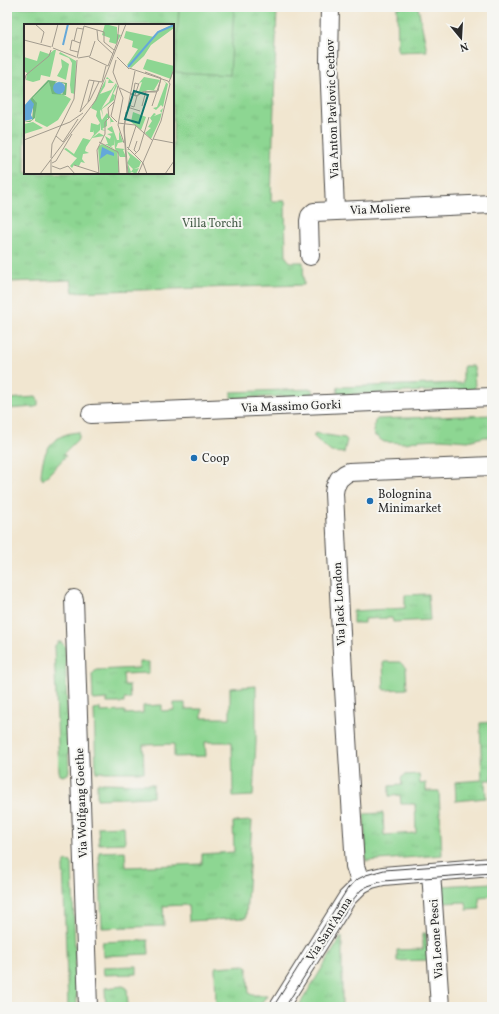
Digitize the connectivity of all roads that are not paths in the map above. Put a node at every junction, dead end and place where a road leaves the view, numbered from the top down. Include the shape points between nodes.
1 (330, 7) edge
2 (492, 204) edge
3 (335, 210) junction
4 (310, 256) dead end
5 (492, 397) edge
6 (91, 414) dead end
7 (492, 466) edge
8 (74, 599) dead end
9 (492, 868) edge
10 (432, 872) junction
11 (361, 884) junction
12 (88, 1007) edge
13 (279, 1007) edge
14 (440, 1007) edge

1 - 3 street, Via Anton Pavlovic Cechov via 329,61
2 - 3 street, Via Moliere
3 - 4 street, Via Moliere via 314,212 310,216
5 - 6 street, Via Massimo Gorki
7 - 11 street, Via Jack London via 349,472 339,479 335,488 335,526 355,866
8 - 12 street, Via Wolfgang Goethe
9 - 10 street, Via Sant'Anna
10 - 11 street, Via Sant'Anna via 382,876
10 - 14 street, Via Leone Pesci
11 - 13 street, Via Sant'Anna via 347,898

